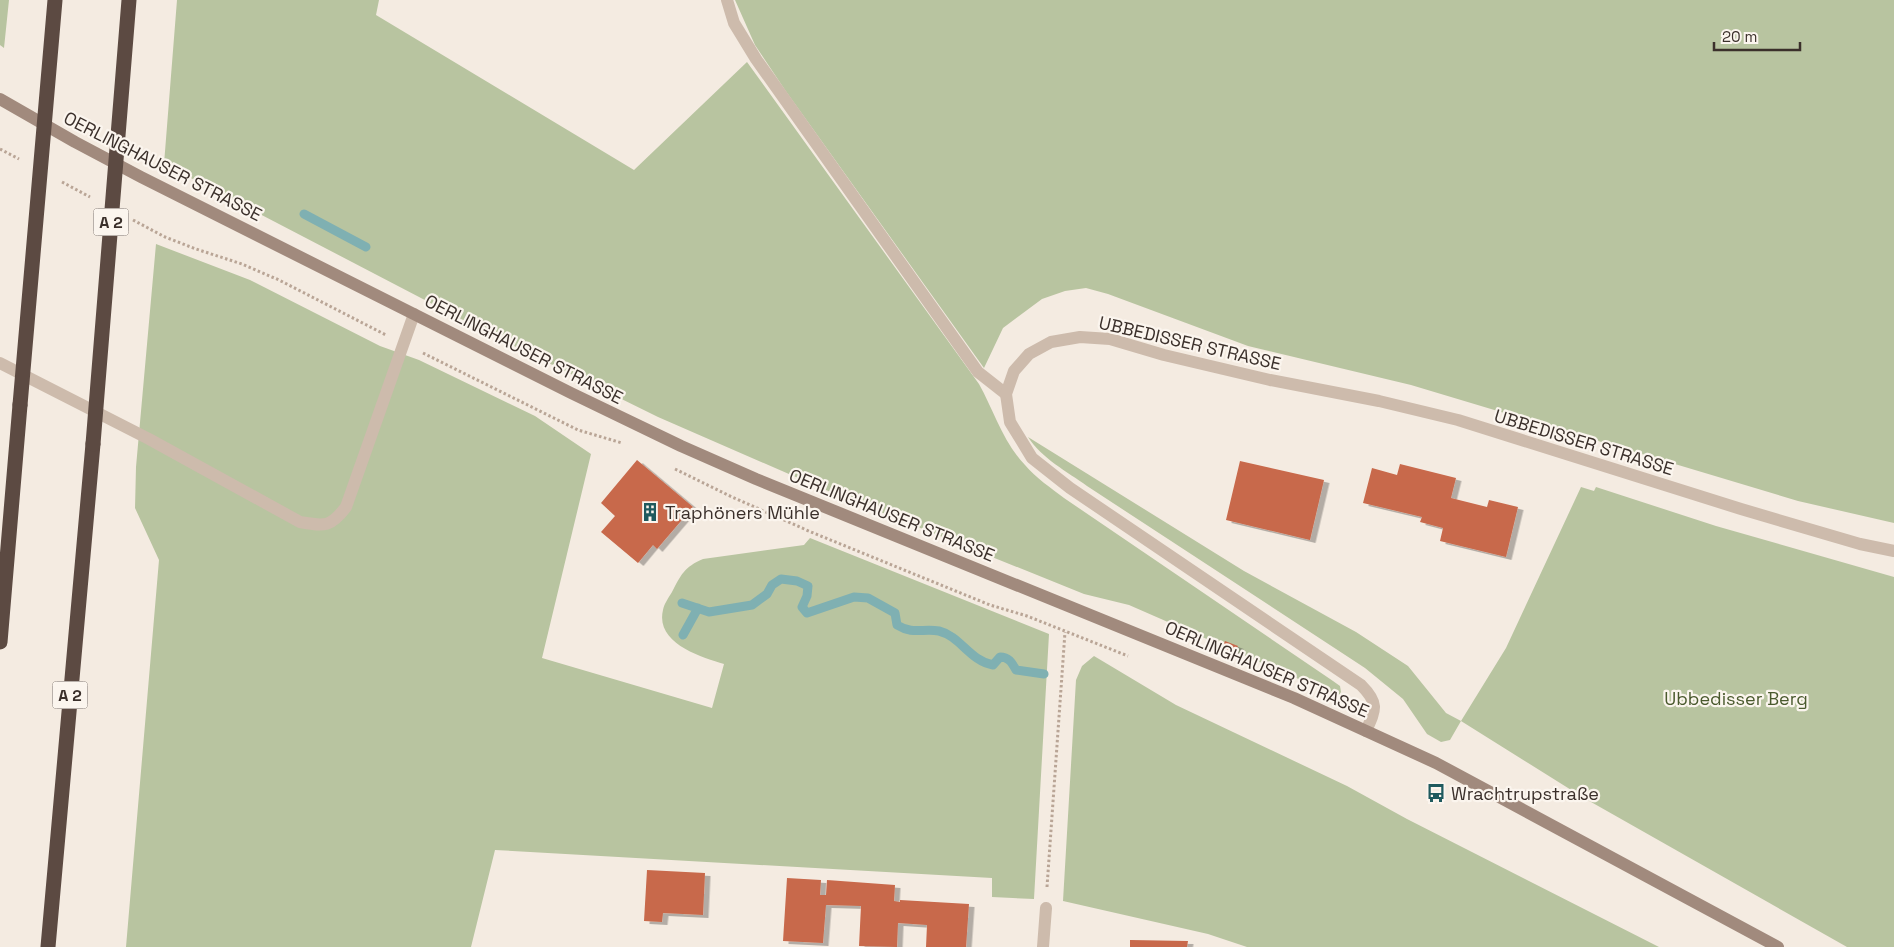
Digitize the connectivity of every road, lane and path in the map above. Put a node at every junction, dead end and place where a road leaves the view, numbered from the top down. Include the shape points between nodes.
1 (55, 0) edge
2 (129, 0) edge
3 (728, 0) edge
4 (0, 99) edge
5 (0, 149) edge
6 (26, 163) dead end
7 (61, 181) dead end
8 (96, 200) dead end
9 (130, 218) dead end
10 (414, 314) junction
11 (404, 344) junction
12 (0, 363) edge
13 (1006, 394) junction
14 (1894, 551) edge
15 (0, 642) edge
16 (1134, 658) dead end
17 (1366, 731) junction
18 (1046, 908) joint
19 (48, 947) edge
20 (1043, 947) edge
21 (1778, 947) edge

1 - 15 highway, bridge
2 - 19 highway, A 2, bridge
3 - 13 street via 734,23 756,59 978,372
4 - 10 main road, OERLINGHAUSER STRASSE via 83,146
5 - 6 path
7 - 8 path
9 - 11 path via 165,237 279,280
10 - 11 street
10 - 17 main road, OERLINGHAUSER STRASSE via 570,393 723,464 1215,665
11 - 12 street via 346,507 338,519 324,526 300,522 150,439
13 - 14 street, UBBEDISSER STRASSE via 1014,371 1029,354 1051,342 1080,337 1110,339 1270,380 1458,420 1741,509
13 - 17 street, UBBEDISSER STRASSE via 1010,422 1032,458 1070,488 1361,685 1375,706
16 - 18 path via 1065,631
17 - 21 main road, OERLINGHAUSER STRASSE via 1478,785
18 - 20 street

